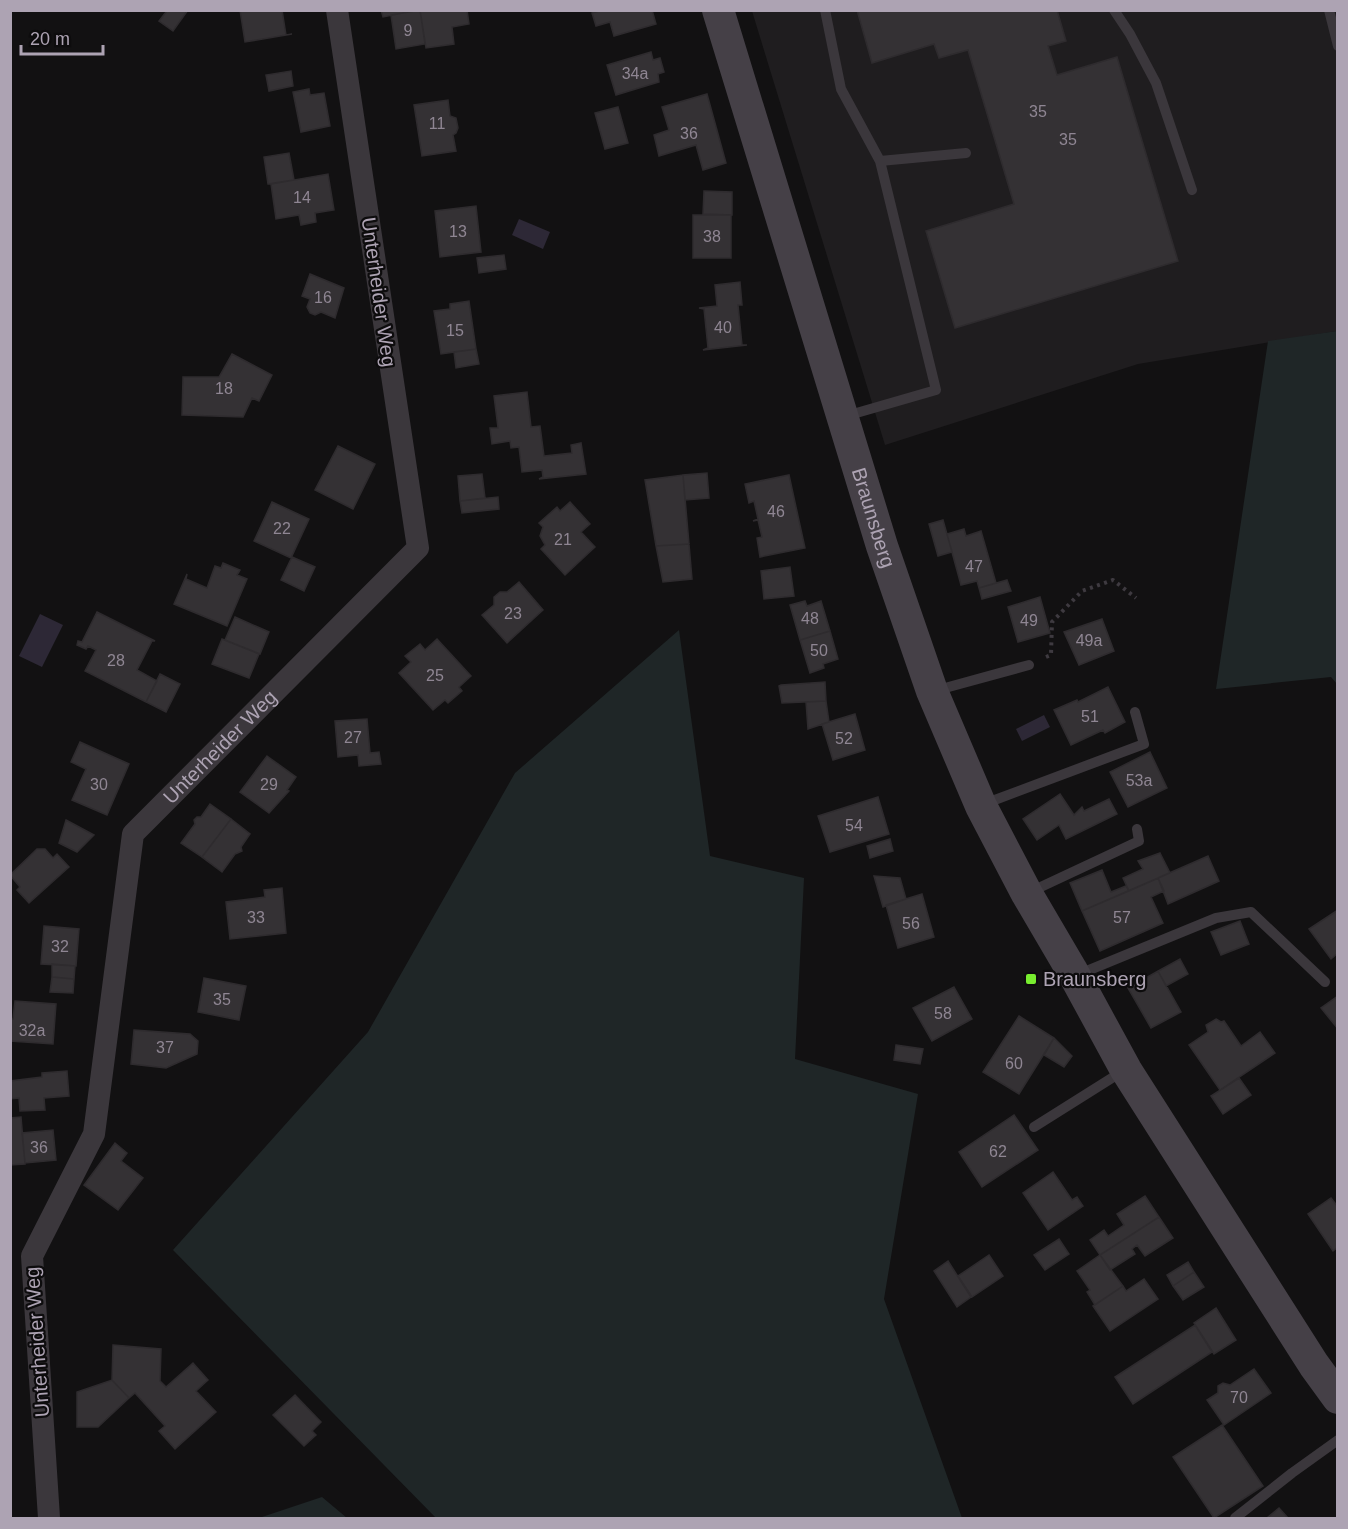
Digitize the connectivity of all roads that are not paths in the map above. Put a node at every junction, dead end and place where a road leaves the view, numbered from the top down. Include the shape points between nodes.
1 (337, 10) edge
2 (718, 10) edge
3 (825, 10) edge
4 (1113, 10) edge
5 (1329, 10) edge
6 (1338, 46) edge
7 (966, 153) dead end
8 (880, 161) junction
9 (1192, 190) dead end
10 (843, 417) junction
11 (1029, 665) road end
12 (932, 692) junction
13 (1135, 712) dead end
14 (981, 806) junction
15 (1137, 829) dead end
16 (1026, 894) junction
17 (1075, 976) junction
18 (1325, 982) dead end
19 (1125, 1070) junction
20 (1034, 1127) dead end
21 (1338, 1398) edge
22 (1338, 1440) edge
23 (49, 1518) edge
24 (1235, 1518) edge

1 - 23 street, Unterheider Weg via 418,548 133,834 94,1134 32,1256
2 - 10 main road, Braunsberg
3 - 8 lane via 841,89
4 - 9 lane via 1156,82
5 - 6 lane
7 - 8 lane
8 - 10 lane via 936,390
10 - 12 main road, Braunsberg
11 - 12 lane
12 - 14 main road, Braunsberg
13 - 14 lane via 1144,744
14 - 16 main road, Braunsberg
15 - 16 lane via 1139,841
16 - 17 main road, Braunsberg
17 - 18 lane via 1216,918 1251,912
17 - 19 main road, Braunsberg
19 - 20 lane
19 - 21 main road, Braunsberg
22 - 24 lane

